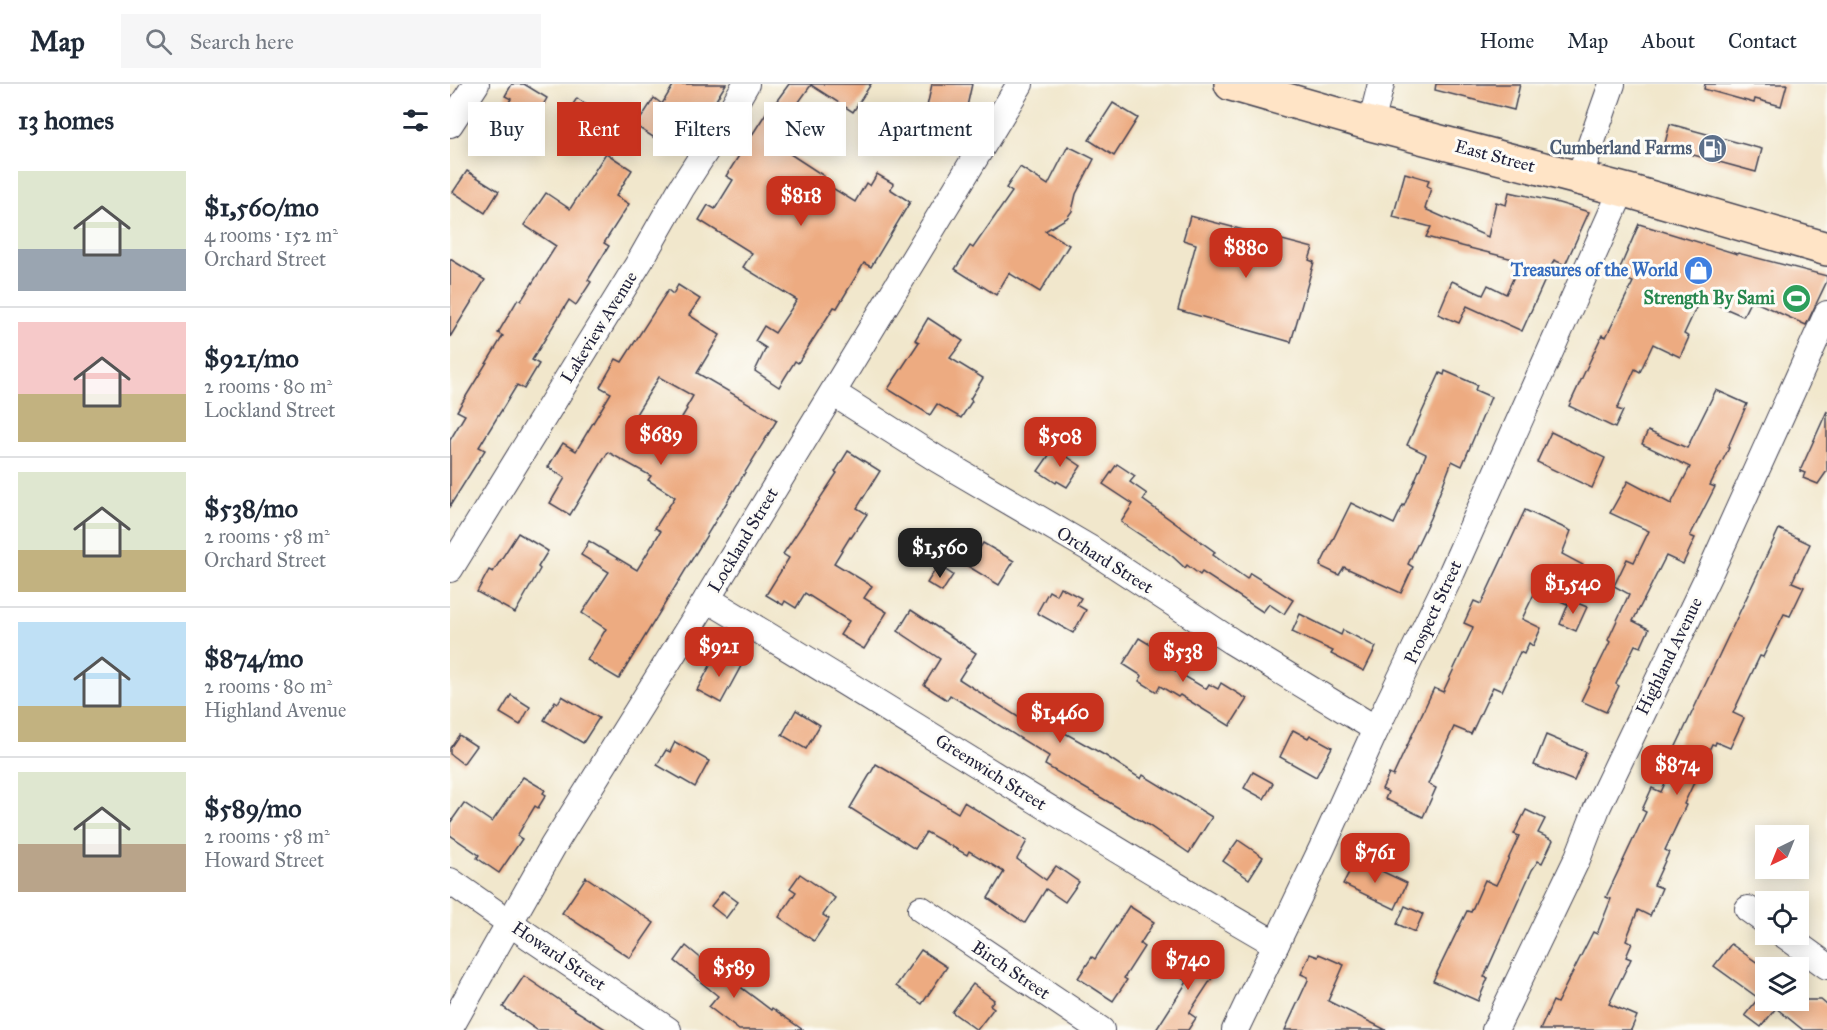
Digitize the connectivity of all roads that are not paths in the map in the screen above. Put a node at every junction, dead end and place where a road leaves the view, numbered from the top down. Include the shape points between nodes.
1 (476, 84) edge
2 (746, 84) edge
3 (1020, 84) edge
4 (1231, 84) edge
5 (1382, 84) edge
6 (1612, 84) edge
7 (450, 124) edge
8 (1371, 124) junction
9 (1580, 178) junction
10 (1622, 190) junction
11 (1827, 249) edge
12 (1827, 314) edge
13 (833, 393) junction
14 (452, 562) edge
15 (707, 599) junction
16 (1376, 729) junction
17 (450, 880) edge
18 (921, 909) dead end
19 (509, 922) junction
20 (1276, 944) junction
21 (1798, 945) edge
22 (1827, 966) edge
23 (450, 1028) edge
24 (668, 1030) edge
25 (1101, 1030) edge
26 (1235, 1030) edge
27 (1495, 1030) edge

1 - 7 street
2 - 14 street, Lakeview Avenue
3 - 13 street, Lockland Street
4 - 8 main road, East Street
5 - 8 street
6 - 9 street
8 - 9 main road, East Street
9 - 10 main road, East Street
10 - 11 main road, East Street
10 - 16 street, Prospect Street via 1457,561
12 - 27 street, Highland Avenue
13 - 15 street, Lockland Street
13 - 16 street, Orchard Street
15 - 19 street, Lockland Street
15 - 20 street, Greenwich Street via 1156,875
16 - 20 street, Prospect Street
17 - 19 street, Howard Street
18 - 25 street, Birch Street
19 - 23 street, Lockland Street
19 - 24 street, Howard Street
20 - 26 street, Prospect Street
21 - 22 street

